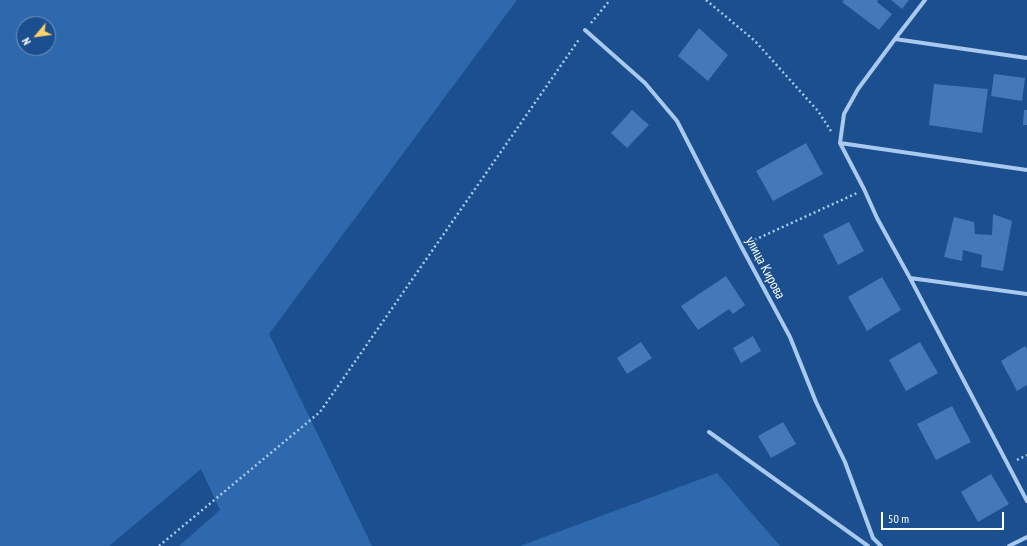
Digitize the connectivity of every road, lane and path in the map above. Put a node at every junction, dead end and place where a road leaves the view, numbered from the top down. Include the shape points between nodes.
1 (610, 0) edge
2 (706, 0) edge
3 (925, 0) edge
4 (586, 30) junction
5 (895, 39) junction
6 (1027, 58) edge
7 (840, 143) junction
8 (1027, 170) edge
9 (864, 189) junction
10 (741, 246) junction
11 (910, 278) junction
12 (1027, 294) edge
13 (709, 432) dead end
14 (1027, 501) edge
15 (1027, 538) edge
16 (160, 546) edge
17 (868, 546) edge
18 (881, 546) edge
19 (1009, 546) edge

1 - 4 path
2 - 7 path via 755,41 818,111
3 - 5 street
4 - 10 street, улица Кирова via 645,84 677,121
4 - 16 path via 320,412
5 - 6 street
5 - 7 street via 858,89 844,114
7 - 8 street
7 - 9 street
9 - 10 path
9 - 11 street
10 - 18 street, улица Кирова via 790,337 816,402 845,462 873,538
11 - 12 street
11 - 14 street
13 - 17 street
15 - 19 street

